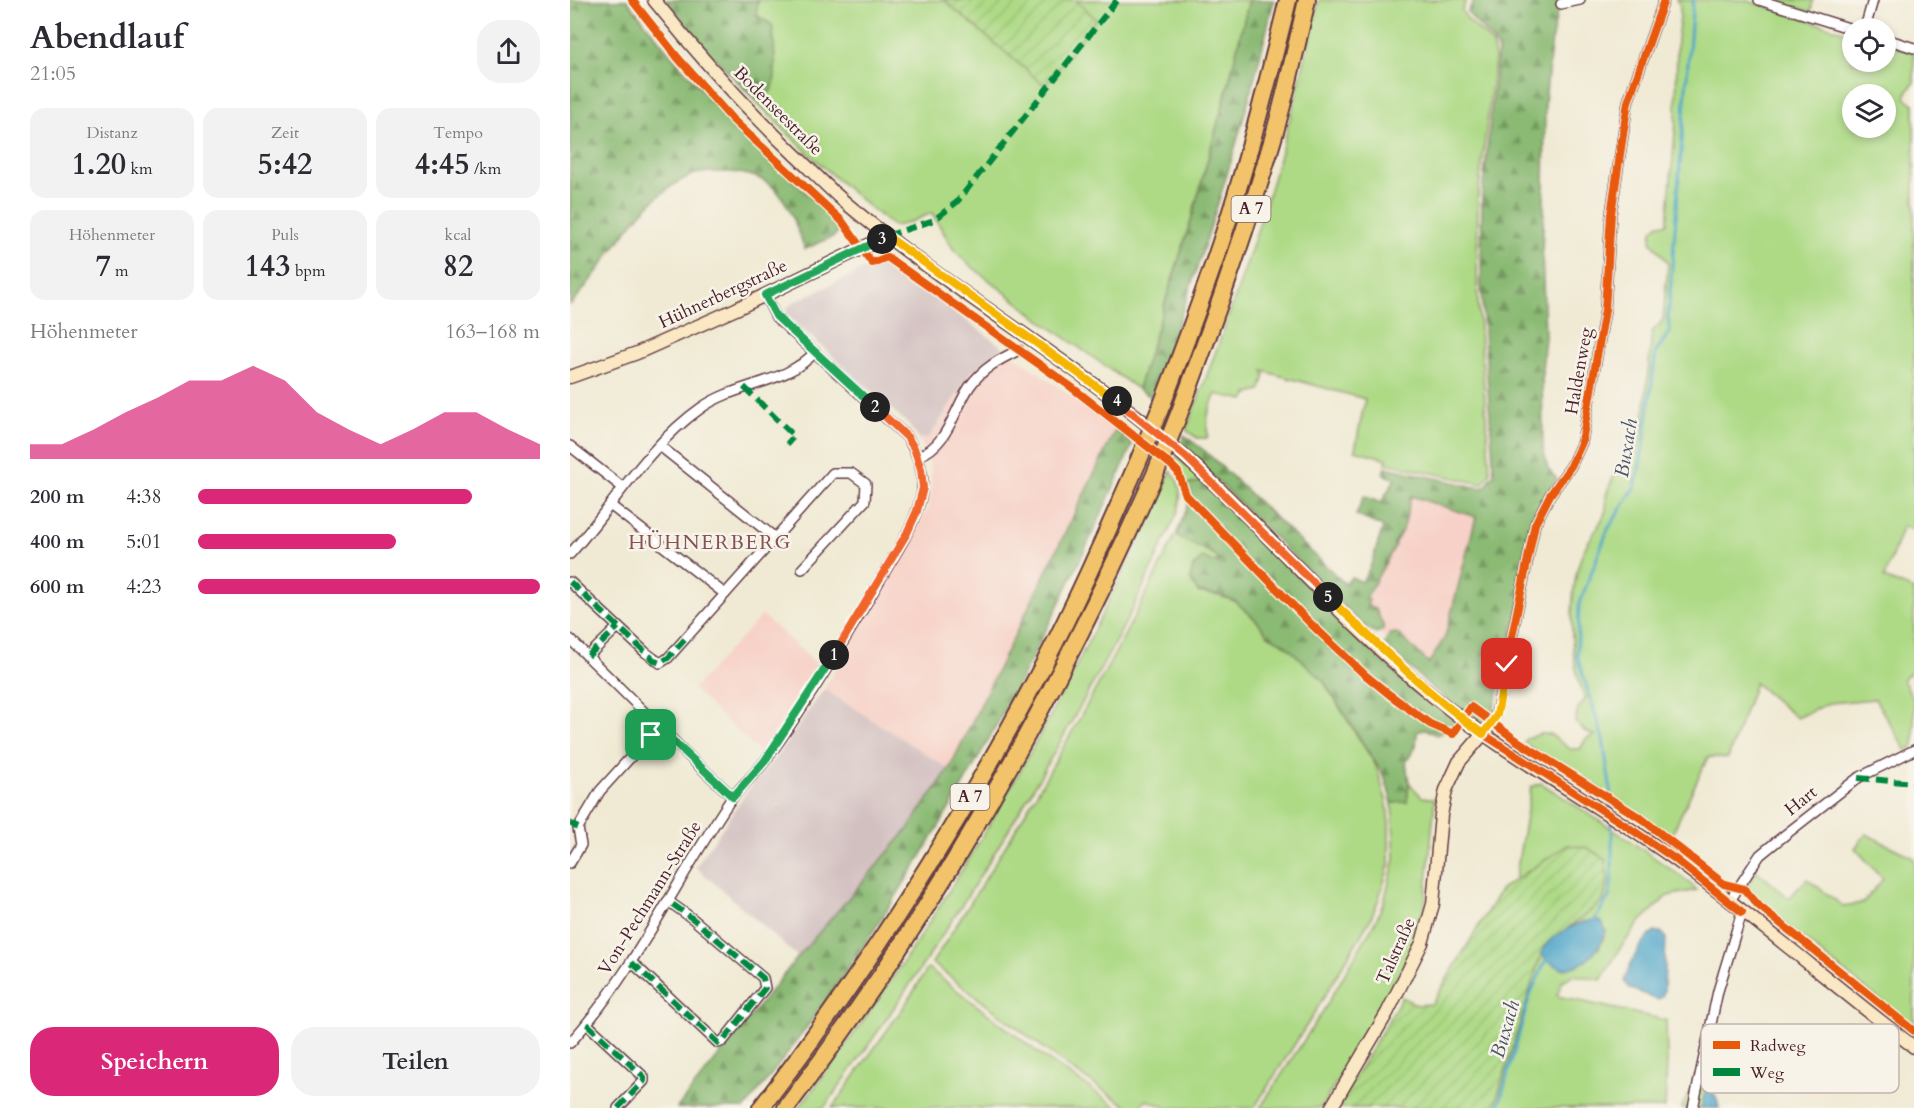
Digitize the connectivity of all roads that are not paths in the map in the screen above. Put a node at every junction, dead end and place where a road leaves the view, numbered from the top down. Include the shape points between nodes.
1 (654, 0) edge
2 (1288, 0) edge
3 (1307, 0) edge
4 (1580, 0) edge
5 (1664, 0) edge
6 (1759, 0) edge
7 (1873, 0) edge
8 (1561, 4) dead end
9 (1867, 18) edge
10 (1842, 26) edge
11 (1896, 42) edge
12 (1914, 48) edge
13 (887, 236) junction
14 (765, 295) junction
15 (1019, 350) dead end
16 (815, 352) junction
17 (570, 377) edge
18 (570, 446) edge
19 (660, 446) junction
20 (918, 456) junction
21 (622, 487) junction
22 (610, 505) junction
23 (774, 537) junction
24 (570, 554) edge
25 (802, 569) dead end
26 (570, 582) edge
27 (725, 594) junction
28 (618, 627) junction
29 (570, 639) edge
30 (588, 657) junction
31 (658, 727) junction
32 (1483, 734) junction
33 (1914, 750) edge
34 (733, 797) junction
35 (574, 826) edge
36 (570, 863) edge
37 (668, 901) junction
38 (1729, 902) junction
39 (1742, 912) junction
40 (631, 963) junction
41 (587, 1024) junction
42 (1711, 1024) edge
43 (1885, 1024) edge
44 (1899, 1035) edge
45 (570, 1043) edge
46 (1914, 1047) edge
47 (1701, 1071) edge
48 (618, 1108) edge
49 (761, 1108) edge
50 (786, 1108) edge
51 (1331, 1108) edge
52 (1693, 1108) edge

1 - 13 main road, Bodenseestraße via 764,125 843,201
2 - 49 highway, A 7, bridge via 1236,196 1203,296 1163,402 1098,552 1045,663 927,871 860,973
3 - 50 highway, A 7, bridge via 1287,88 1221,303 1156,472 1116,561 1011,767 951,869 886,971
4 - 8 street
5 - 32 street, Haldenweg via 1628,102 1611,214 1605,310 1582,442 1535,524 1497,715
6 - 10 street
7 - 9 street
11 - 12 street
13 - 14 main road, Hühnerbergstraße
13 - 32 main road, Bodenseestraße via 1129,410 1186,457 1402,669
14 - 16 street via 776,316
14 - 17 main road, Hühnerbergstraße via 637,353
15 - 20 street via 984,371 969,388 939,440
16 - 19 street via 799,367 703,406
16 - 20 street via 897,426
18 - 21 street
19 - 21 street
19 - 23 street
20 - 34 street, Von-Pechmann-Straße via 923,488 907,533 816,686 764,762
21 - 22 street
22 - 24 street
22 - 27 street
23 - 25 street via 833,473 851,473 866,484 865,501
23 - 27 street
26 - 28 street
27 - 28 street via 660,663
28 - 30 street
29 - 30 street
30 - 31 street
31 - 34 street
31 - 35 street
32 - 38 main road, Bodenseestraße via 1675,859
32 - 51 main road, Talstraße via 1459,762 1446,790 1433,904 1422,943 1387,1013
33 - 38 street, Hart via 1858,778 1760,855
34 - 37 street, Von-Pechmann-Straße
35 - 36 street via 582,844
37 - 40 street, Von-Pechmann-Straße
37 - 40 street via 763,978 765,988 718,1043
38 - 39 main road, Bodenseestraße
39 - 42 street
39 - 43 main road, Bodenseestraße
40 - 41 street, Von-Pechmann-Straße
41 - 45 street, Von-Pechmann-Straße
41 - 48 street via 644,1077
44 - 46 main road, Bodenseestraße
47 - 52 street

